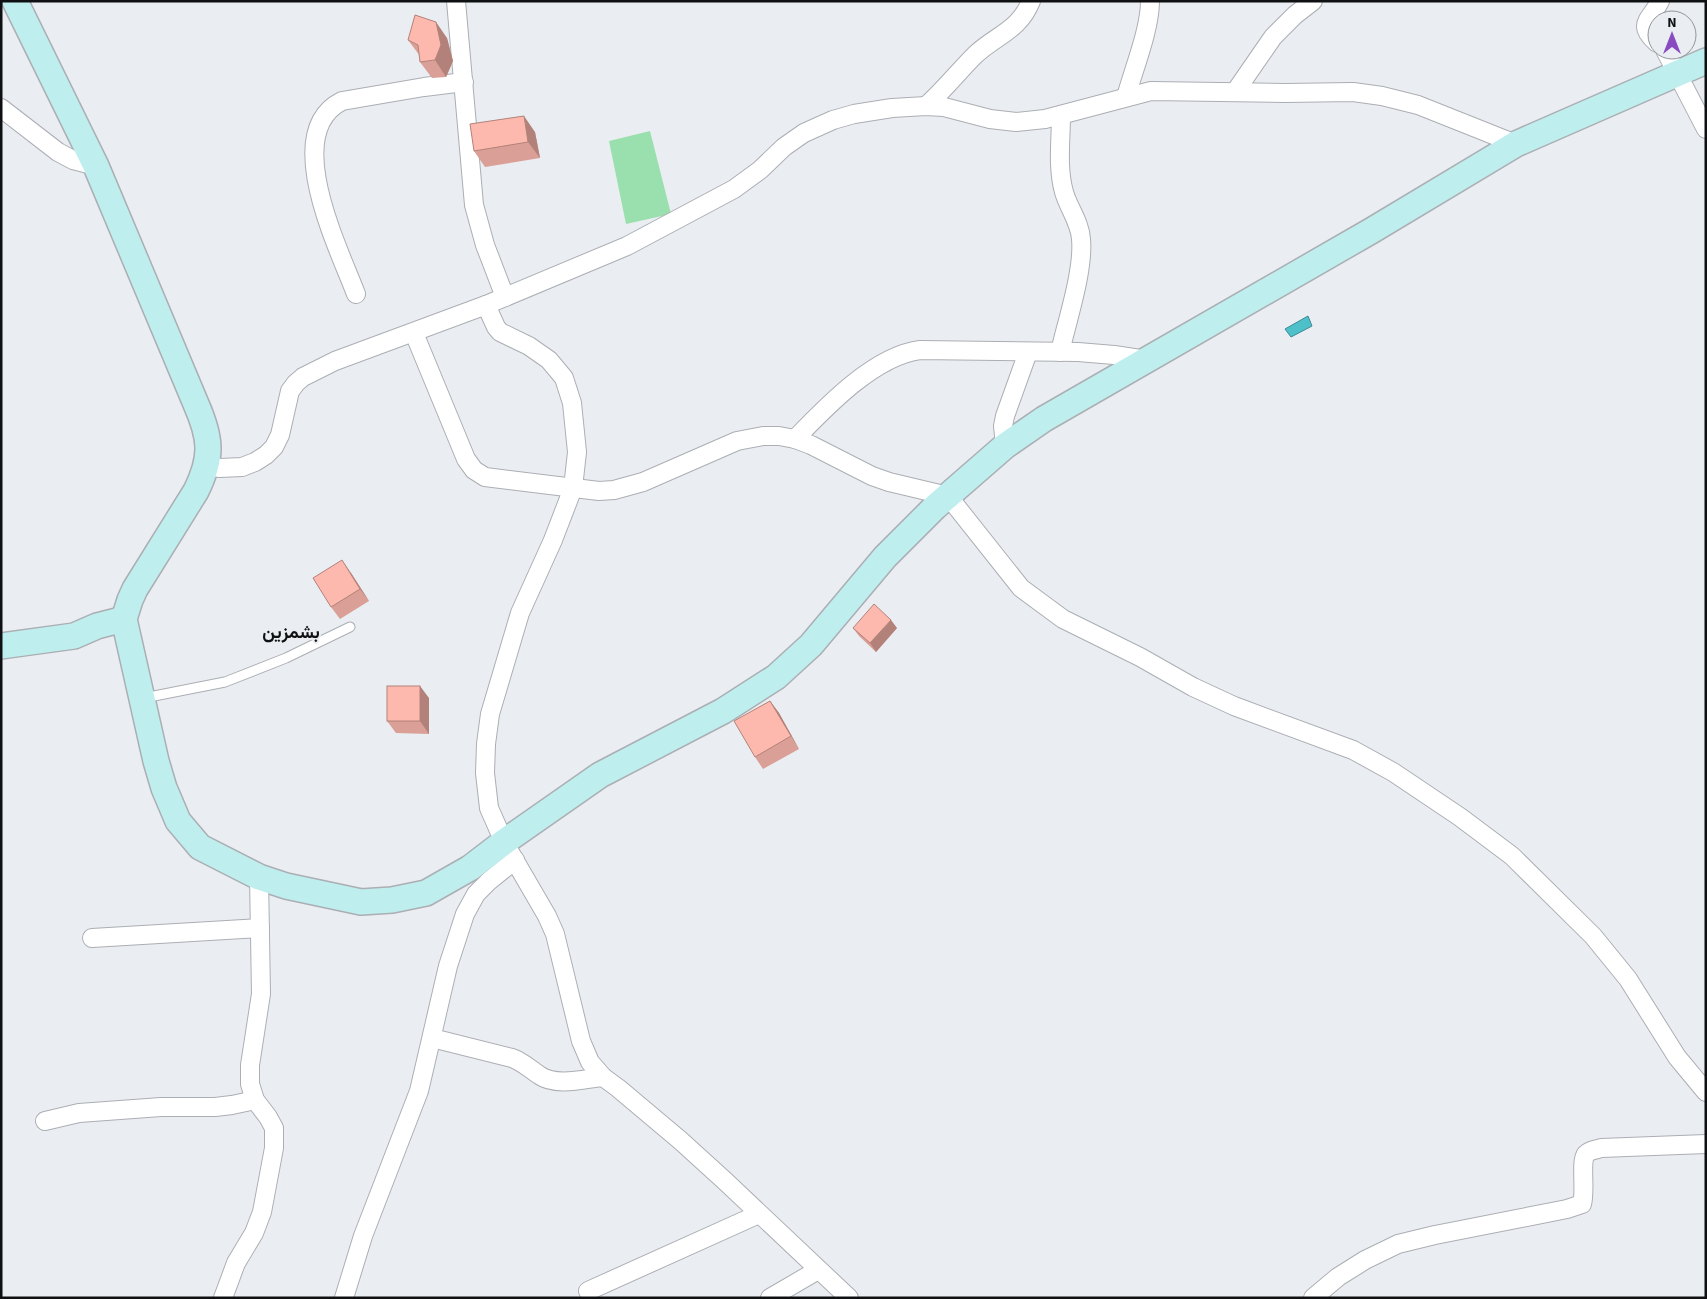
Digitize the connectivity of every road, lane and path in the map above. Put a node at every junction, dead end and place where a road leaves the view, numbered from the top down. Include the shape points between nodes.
1 (15, 1) edge
2 (456, 1) edge
3 (1031, 1) edge
4 (1150, 1) edge
5 (1313, 1) edge
6 (1647, 19) edge
7 (1647, 33) edge
8 (1671, 60) edge
9 (1706, 61) edge
10 (1679, 74) junction
11 (464, 82) junction
12 (1235, 92) junction
13 (1126, 96) junction
14 (926, 106) junction
15 (1, 108) edge
16 (1061, 115) junction
17 (1706, 129) edge
18 (1516, 144) junction
19 (96, 166) junction
20 (356, 294) dead end
21 (505, 297) junction
22 (486, 305) junction
23 (414, 332) junction
24 (1028, 352) junction
25 (1060, 352) junction
26 (1147, 360) junction
27 (795, 439) junction
28 (1005, 446) junction
29 (207, 466) junction
30 (573, 488) junction
31 (948, 496) junction
32 (350, 626) dead end
33 (127, 630) junction
34 (1, 646) edge
35 (142, 699) junction
36 (509, 851) junction
37 (259, 877) junction
38 (260, 928) junction
39 (92, 938) dead end
40 (432, 1038) junction
41 (603, 1077) junction
42 (1706, 1092) edge
43 (255, 1100) junction
44 (45, 1121) dead end
45 (1706, 1144) edge
46 (759, 1214) junction
47 (818, 1270) junction
48 (588, 1291) dead end
49 (223, 1298) edge
50 (344, 1298) edge
51 (770, 1298) edge
52 (849, 1298) edge
53 (1313, 1298) edge

1 - 19 main road
2 - 11 street
3 - 14 street via 1016,24 978,53
4 - 13 street via 1148,27
5 - 12 street via 1273,37
6 - 7 street
8 - 10 street
9 - 10 main road
10 - 17 street
10 - 18 main road
11 - 20 street via 342,101 326,113 315,144 316,177 324,209
11 - 21 street via 474,205
12 - 13 street via 1151,91
12 - 18 street via 1353,92 1382,96 1418,105
13 - 16 street
14 - 16 street via 1003,121 1031,121
14 - 21 street via 871,111 816,127 794,139 734,190 626,246
15 - 19 street via 58,152
16 - 25 street via 1061,180 1081,234 1082,248
18 - 26 main road
19 - 29 main road via 201,416 208,443
21 - 22 street
22 - 23 street
22 - 30 street via 500,332 529,346 557,368 564,378 572,403 576,439
23 - 29 street via 335,361 303,377 290,391 280,436 266,455 242,467
23 - 30 street via 466,459 474,470 486,477
24 - 25 street
24 - 27 street via 920,350 890,358 845,391
24 - 28 street via 1005,416
25 - 26 street
26 - 28 main road via 1044,419
27 - 30 street via 763,436 737,441 660,475 614,490
27 - 31 street via 872,476
28 - 31 main road
29 - 33 main road via 196,491 135,589 130,600
30 - 36 street via 520,613 490,714 485,773 489,808
31 - 36 main road via 885,557 811,645 776,676 723,710 600,775
31 - 42 street via 1021,588 1063,620 1234,706 1352,750 1393,772 1512,856 1556,898 1628,979 1677,1057
32 - 35 lane via 286,658 225,682
33 - 34 main road via 97,626 74,636
33 - 35 main road
35 - 37 main road via 156,761 178,821 200,847
36 - 37 main road via 426,893 392,900 361,902
36 - 40 street via 464,914
36 - 41 street via 555,934 581,1042 590,1062
37 - 38 street
38 - 39 street
38 - 43 street via 261,994 250,1065 250,1084
40 - 41 street via 512,1058 551,1080
40 - 50 street via 419,1090 363,1236
41 - 46 street via 681,1141
43 - 44 street via 215,1107 161,1106 79,1113
43 - 49 street via 274,1128 274,1148 262,1212 236,1263
45 - 53 street via 1591,1151 1585,1155 1582,1204 1398,1244 1338,1277
46 - 47 street
46 - 48 street
47 - 51 street
47 - 52 street

